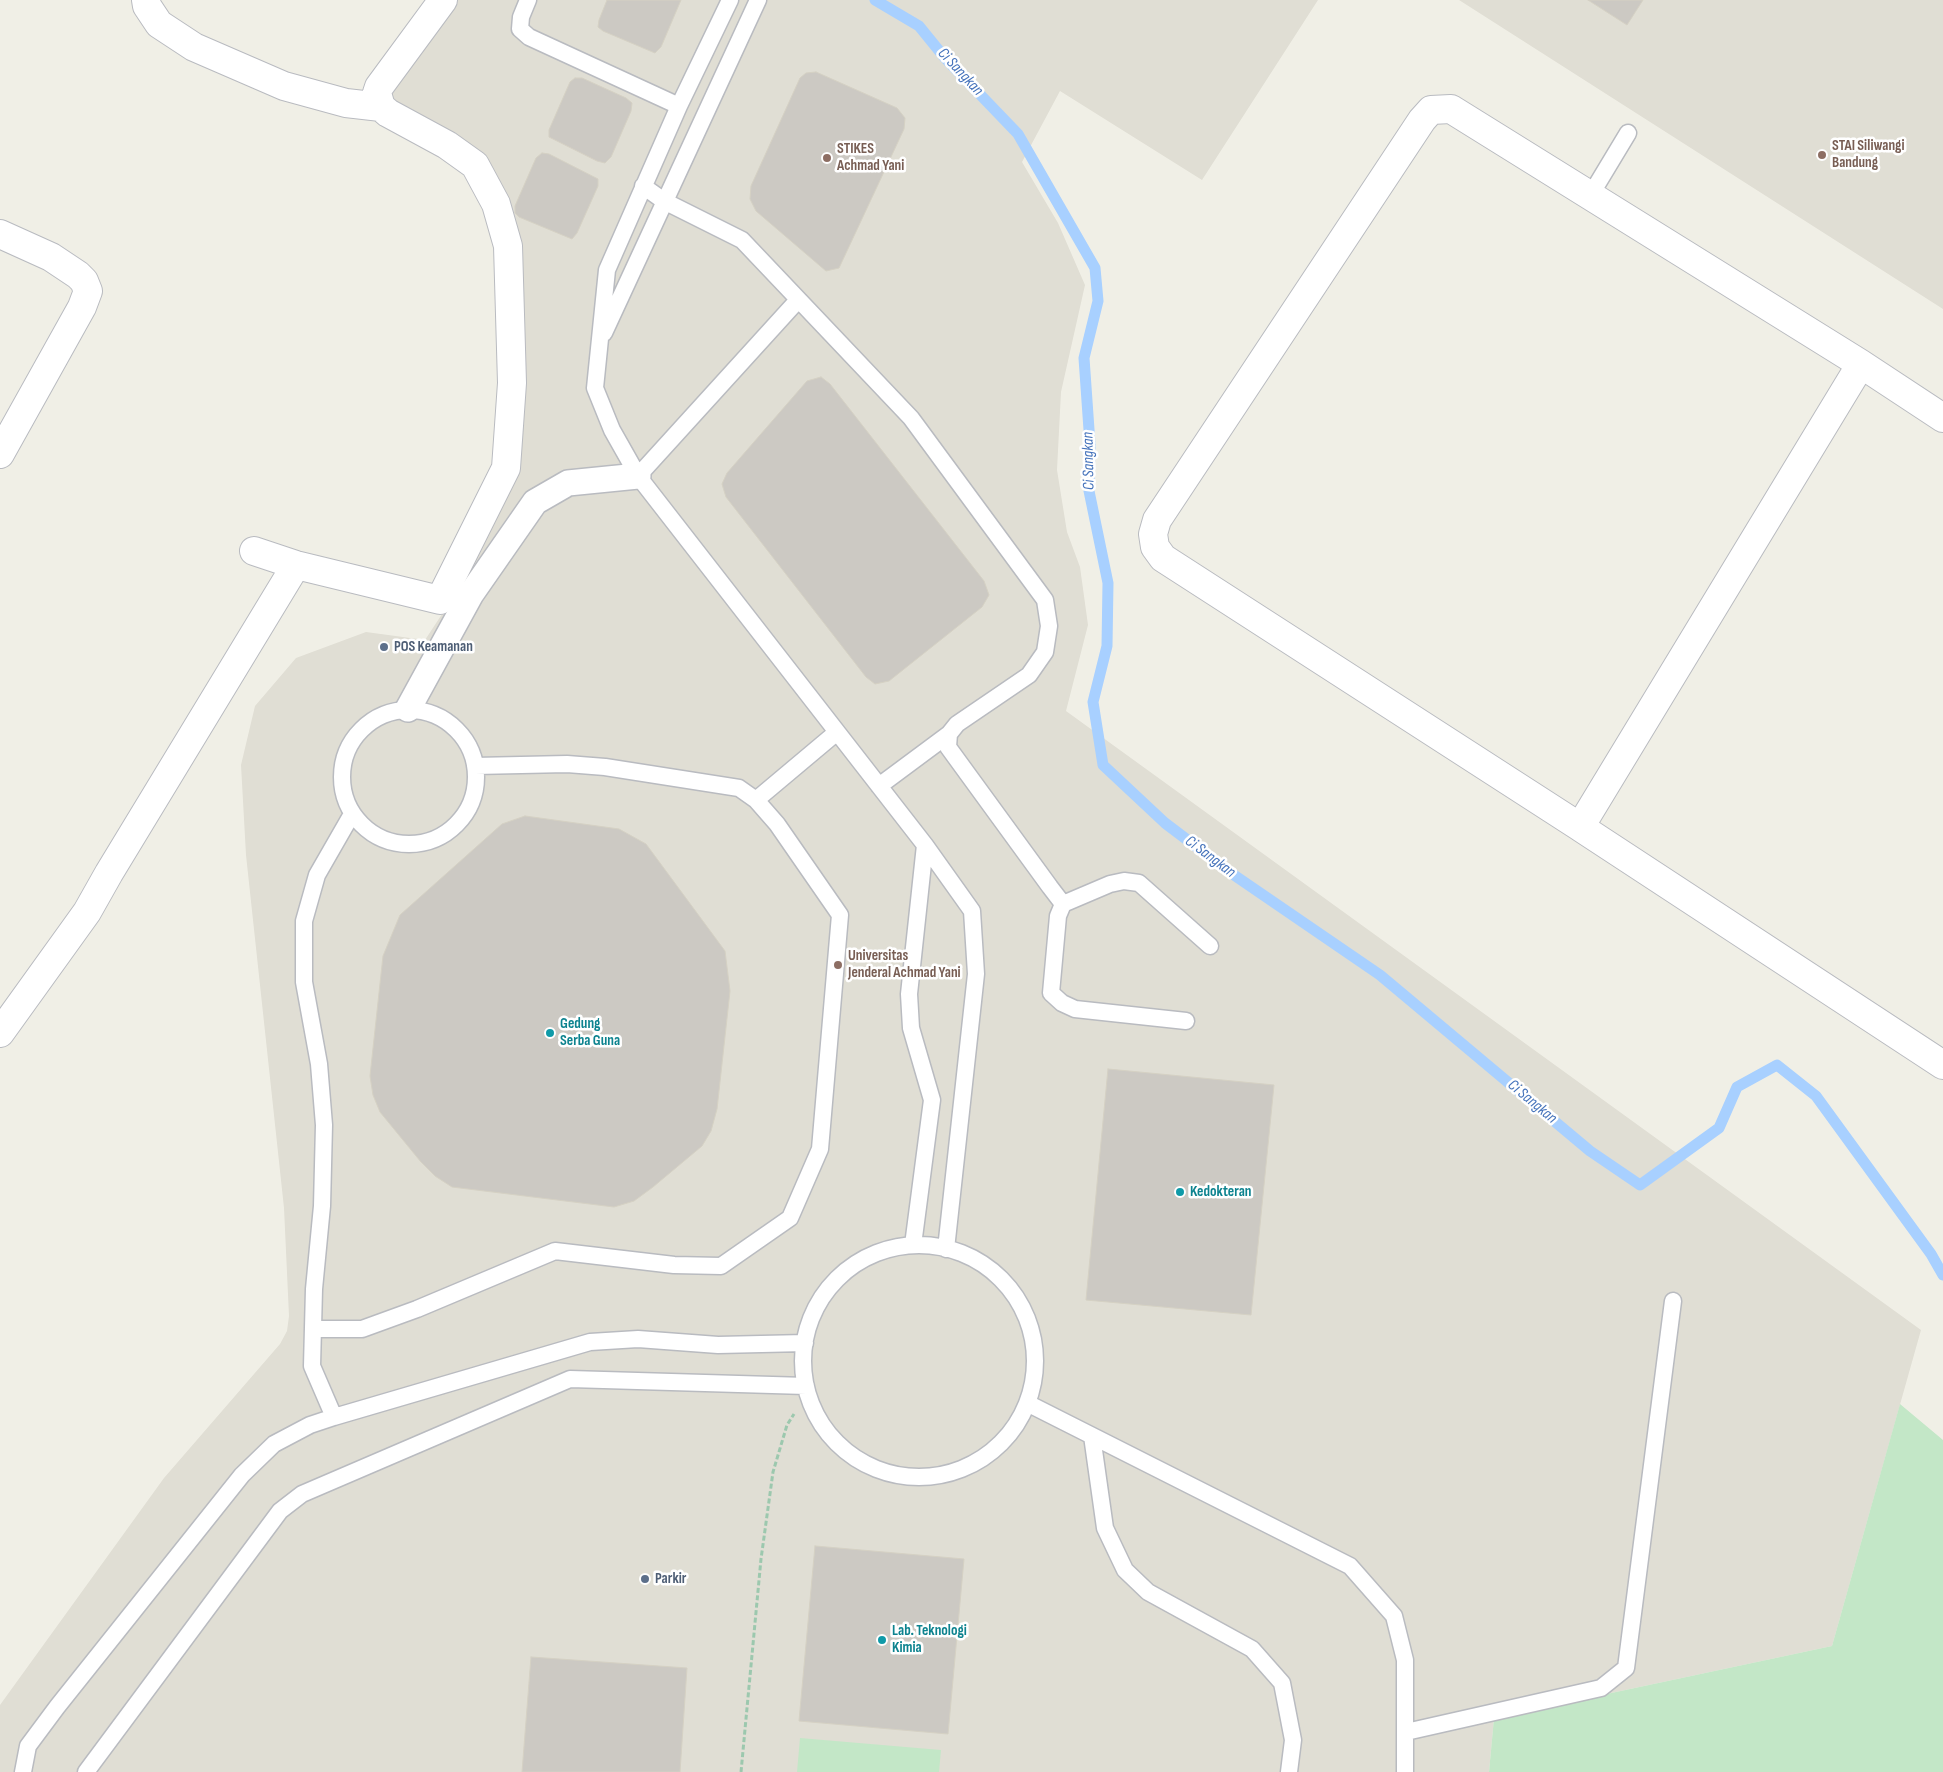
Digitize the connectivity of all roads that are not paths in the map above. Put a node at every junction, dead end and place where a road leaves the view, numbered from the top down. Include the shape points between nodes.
1 (146, 0) edge
2 (443, 0) edge
3 (528, 0) edge
4 (730, 0) edge
5 (758, 0) edge
6 (679, 106) junction
7 (381, 107) junction
8 (1628, 133) dead end
9 (643, 186) junction
10 (1590, 196) junction
11 (664, 201) junction
12 (0, 234) edge
13 (798, 300) junction
14 (599, 344) junction
15 (1861, 364) junction
16 (1943, 418) edge
17 (0, 454) edge
18 (638, 476) junction
19 (254, 551) dead end
20 (296, 565) junction
21 (408, 709) junction
22 (837, 732) junction
23 (948, 734) junction
24 (475, 766) junction
25 (879, 786) junction
26 (756, 800) junction
27 (352, 814) junction
28 (1580, 827) junction
29 (925, 845) junction
30 (1063, 904) junction
31 (1210, 946) dead end
32 (1186, 1021) dead end
33 (0, 1033) edge
34 (1943, 1066) edge
35 (912, 1245) junction
36 (946, 1249) junction
37 (1673, 1301) dead end
38 (314, 1329) junction
39 (804, 1343) junction
40 (807, 1391) junction
41 (1027, 1403) junction
42 (334, 1417) junction
43 (1092, 1436) junction
44 (1406, 1732) junction
45 (23, 1772) edge
46 (86, 1772) edge
47 (1290, 1772) edge
48 (1405, 1772) edge

1 - 7 street via 158,24 194,47 284,86 346,103
2 - 7 street via 379,86 377,93
3 - 6 lane via 520,29 529,38
4 - 6 lane
5 - 11 lane
6 - 9 lane
7 - 20 street via 475,165 496,204 508,246 512,383 506,468 440,600
8 - 10 lane
9 - 11 lane
9 - 14 lane via 607,270
10 - 15 street
10 - 28 street via 1451,109 1432,110 1422,120 1174,495 1153,534 1155,547 1162,558
11 - 13 lane via 742,240
11 - 14 lane
12 - 17 street via 50,257 78,275 88,291
13 - 18 lane
13 - 23 lane via 911,418 1045,600 1049,626 1045,652 1029,675 957,724
14 - 18 lane via 595,388 612,430
15 - 16 street
15 - 28 street
18 - 21 street via 568,483 535,502 471,594
18 - 22 lane
19 - 20 street
20 - 33 street via 87,912
21 - 24 lane via 429,712 448,722 462,736
21 - 27 lane via 388,712 355,736 345,755 341,775 344,795
22 - 25 lane
22 - 26 lane
23 - 25 lane
23 - 30 lane via 948,747
24 - 26 lane via 567,764 605,767 739,788
24 - 27 lane via 470,806 444,835 425,843 404,845 384,840 366,830
25 - 29 lane
26 - 38 lane via 777,824 840,915 820,1149 790,1218 721,1266 674,1266 555,1251 417,1310 362,1329
27 - 38 lane via 317,875 304,920 304,982 319,1064 324,1125
28 - 34 street
29 - 35 lane via 909,994 911,1028 932,1100
29 - 36 lane via 972,911 976,974
30 - 31 lane via 1110,884 1124,881 1139,883
30 - 32 lane via 1058,916 1051,993 1075,1009
35 - 36 lane
35 - 39 lane via 887,1249 863,1259 841,1274 812,1317
36 - 41 lane via 963,1253 986,1266 1020,1305 1030,1328 1034,1353
37 - 44 lane via 1626,1668 1601,1688
38 - 42 lane via 312,1366
39 - 40 lane via 803,1369
39 - 42 lane via 718,1345 638,1339 590,1342
40 - 41 lane via 819,1421 835,1442 856,1459 880,1471 906,1477 932,1477 956,1471 979,1460 1015,1425
40 - 46 lane via 570,1379 302,1494 280,1511
41 - 43 lane
42 - 45 lane via 310,1425 274,1444 242,1475 28,1746
43 - 44 lane via 1350,1566 1394,1616 1405,1660
43 - 47 lane via 1105,1528 1125,1570 1148,1592 1252,1649 1282,1683 1292,1740
44 - 48 lane

